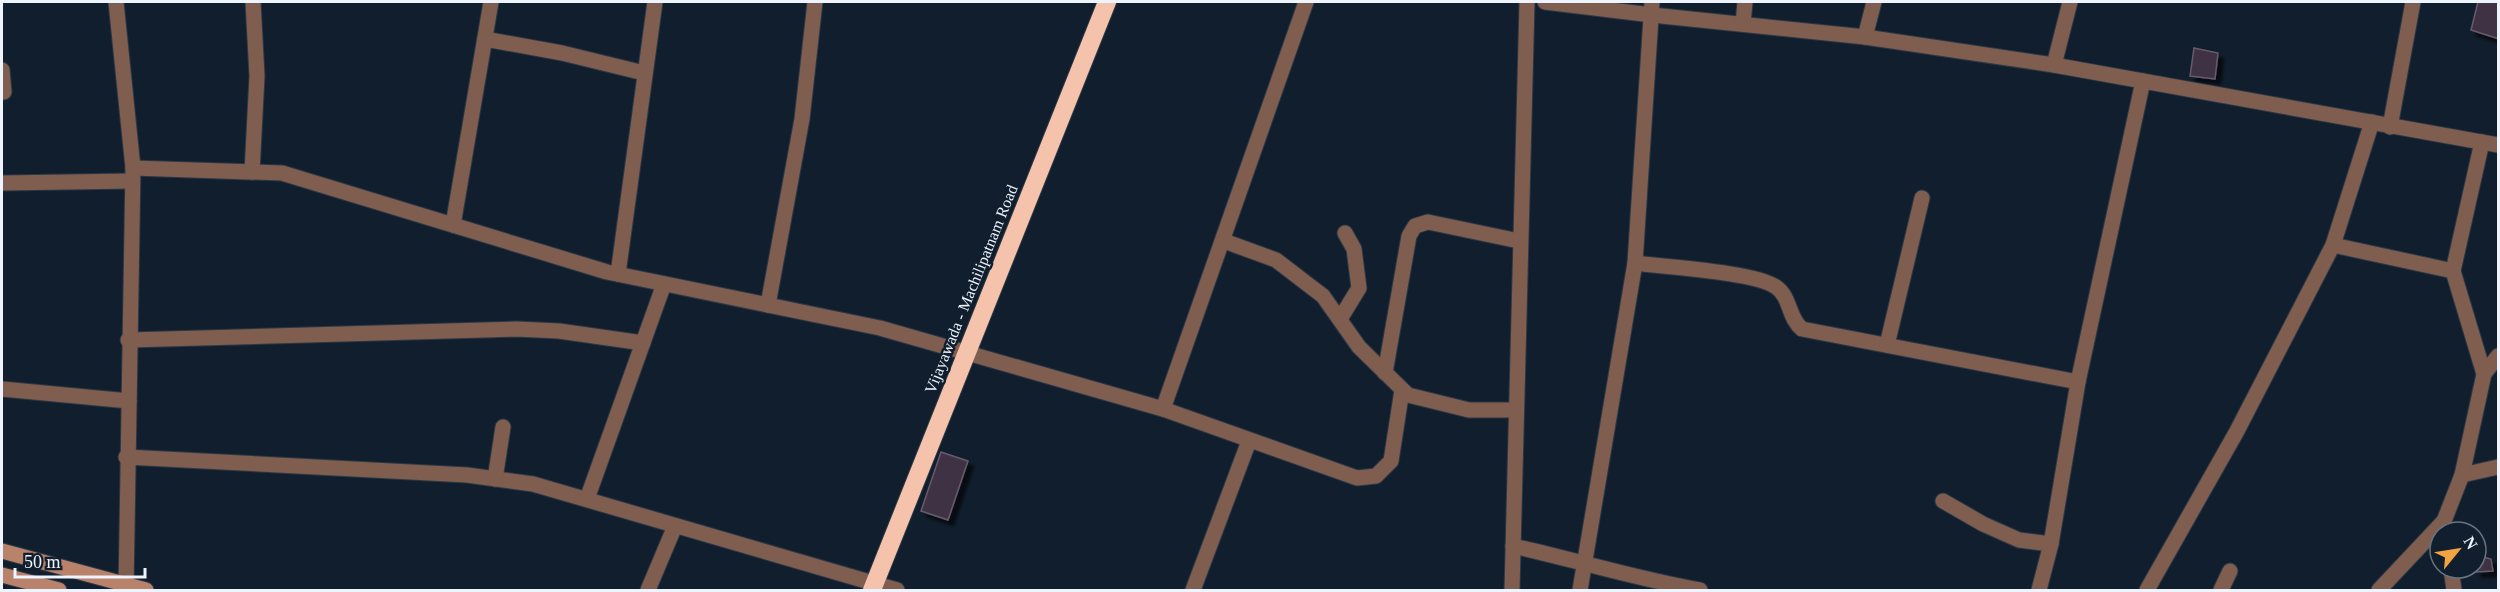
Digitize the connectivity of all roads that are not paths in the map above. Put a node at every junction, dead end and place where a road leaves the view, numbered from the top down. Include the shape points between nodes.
1 (116, 2) edge
2 (253, 2) edge
3 (491, 2) edge
4 (655, 2) edge
5 (815, 2) edge
6 (1107, 2) edge
7 (1306, 2) edge
8 (1527, 2) edge
9 (1545, 2) edge
10 (1745, 2) edge
11 (1874, 2) edge
12 (2070, 2) edge
13 (2413, 2) edge
14 (1652, 8) edge
15 (1743, 24) junction
16 (1865, 37) junction
17 (485, 39) junction
18 (2054, 65) junction
19 (2, 70) edge
20 (644, 73) junction
21 (2143, 81) junction
22 (3, 92) dead end
23 (2372, 122) junction
24 (2390, 127) junction
25 (2482, 142) junction
26 (2499, 145) edge
27 (252, 172) junction
28 (132, 175) junction
29 (2, 183) edge
30 (1922, 198) dead end
31 (453, 225) junction
32 (1346, 233) dead end
33 (1224, 241) junction
34 (1519, 241) junction
35 (2333, 245) junction
36 (1635, 263) junction
37 (2453, 271) junction
38 (618, 274) junction
39 (664, 284) junction
40 (768, 305) junction
41 (1340, 319) junction
42 (128, 340) junction
43 (643, 343) junction
44 (1887, 345) junction
45 (967, 352) junction
46 (2499, 356) edge
47 (1385, 373) junction
48 (2484, 374) junction
49 (2078, 382) junction
50 (2, 389) edge
51 (1402, 390) junction
52 (129, 400) junction
53 (1163, 409) junction
54 (1516, 410) junction
55 (503, 427) dead end
56 (1249, 441) junction
57 (126, 457) junction
58 (2499, 467) edge
59 (2462, 475) junction
60 (495, 479) junction
61 (587, 499) junction
62 (1943, 501) dead end
63 (2447, 520) edge
64 (675, 526) junction
65 (2428, 543) edge
66 (2051, 544) junction
67 (1513, 546) junction
68 (2, 551) edge
69 (1583, 561) junction
70 (2230, 571) dead end
71 (2, 575) edge
72 (873, 587) edge
73 (1661, 587) edge
74 (126, 588) edge
75 (58, 591) edge
76 (146, 591) edge
77 (648, 591) edge
78 (897, 591) edge
79 (1193, 591) edge
80 (1512, 591) edge
81 (1580, 591) edge
82 (1700, 591) edge
83 (2039, 591) edge
84 (2147, 591) edge
85 (2221, 591) edge
86 (2379, 591) edge

1 - 28 street
2 - 27 street via 257,76
3 - 17 street
4 - 20 street
5 - 40 street via 802,119
6 - 45 highway, Vijayawada - Machilipatnam Road
7 - 33 street
8 - 34 street
9 - 14 street
10 - 15 street
11 - 16 street
12 - 18 street
13 - 24 street
14 - 15 street
14 - 36 street
15 - 16 street
16 - 18 street
17 - 20 street
17 - 31 street
18 - 21 street
19 - 22 street
20 - 38 street
21 - 23 street
21 - 49 street
23 - 24 street
23 - 35 street
24 - 25 street
25 - 26 street
25 - 37 street
27 - 28 street
27 - 31 street via 282,173
28 - 29 street
28 - 42 street
30 - 44 street
31 - 38 street
32 - 41 street via 1354,249 1359,288
33 - 41 street via 1276,260 1323,296
33 - 53 street
34 - 47 street via 1428,222 1415,226 1409,236
34 - 54 street
35 - 37 street
35 - 84 street via 2237,430
36 - 44 street via 1748,276 1770,283 1779,288 1790,314 1802,329
36 - 69 street
37 - 48 street
38 - 39 street
39 - 40 street
39 - 43 street
40 - 45 street via 880,328
41 - 47 street via 1359,347
42 - 43 street via 517,329
42 - 52 street
43 - 61 street
44 - 49 street
45 - 53 street
45 - 72 highway, Vijayawada - Machilipatnam Road
46 - 48 street
47 - 51 street
48 - 59 street
49 - 66 street
50 - 52 street
51 - 54 street via 1408,395 1469,410
51 - 56 street via 1391,461 1376,476 1357,478
52 - 57 street
53 - 56 street
54 - 67 street
55 - 60 street
56 - 79 street
57 - 60 street
57 - 74 street
58 - 59 street
59 - 63 street
60 - 61 street
61 - 64 street
62 - 66 street via 2019,540
64 - 72 street
64 - 77 street
65 - 86 street
66 - 83 street
67 - 69 street
67 - 80 street
68 - 74 street
69 - 73 street
69 - 81 street
70 - 85 street
71 - 75 street
72 - 78 street
73 - 82 street
74 - 76 street

